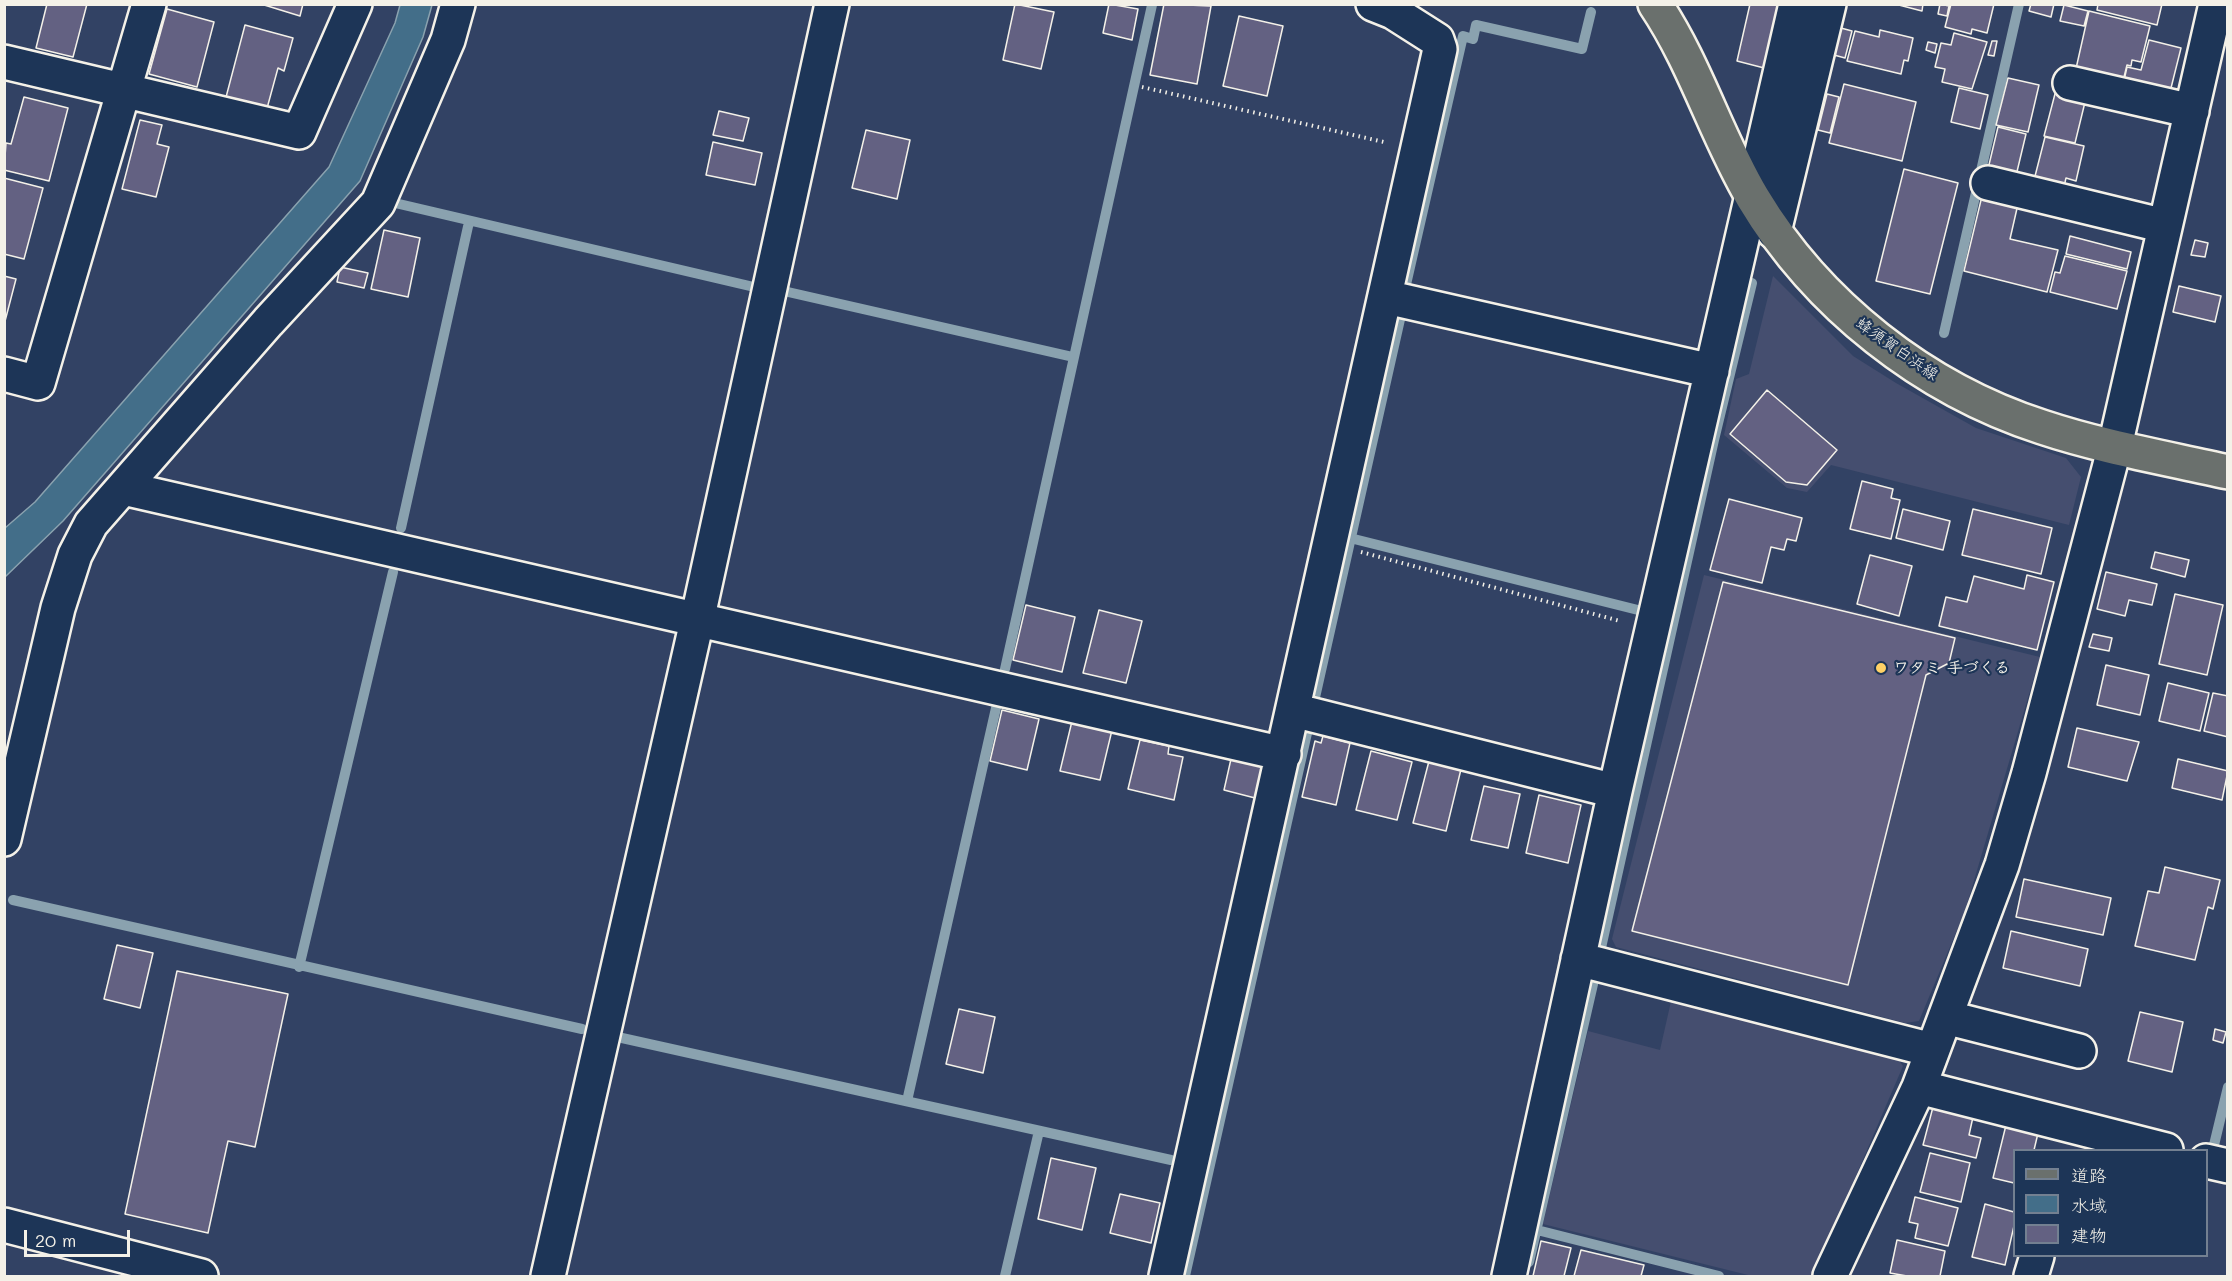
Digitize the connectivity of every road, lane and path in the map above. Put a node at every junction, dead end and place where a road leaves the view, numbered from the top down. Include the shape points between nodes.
1 (149, 4) edge
2 (355, 4) edge
3 (458, 4) edge
4 (832, 4) edge
5 (1655, 4) edge
6 (1796, 4) edge
7 (1829, 4) edge
8 (2216, 4) edge
9 (1387, 7) edge
10 (4, 62) edge
11 (2070, 83) dead end
12 (1142, 87) dead end
13 (124, 92) junction
14 (2192, 111) junction
15 (1418, 150) junction
16 (1988, 183) dead end
17 (1752, 196) junction
18 (2165, 226) junction
19 (1774, 232) junction
20 (1386, 297) junction
21 (1712, 371) junction
22 (4, 374) edge
23 (2115, 446) junction
24 (2228, 472) edge
25 (123, 488) junction
26 (1354, 550) dead end
27 (697, 621) junction
28 (1652, 629) junction
29 (1306, 713) junction
30 (1284, 754) junction
31 (1615, 791) junction
32 (4, 839) edge
33 (1578, 959) junction
34 (1945, 1017) junction
35 (1932, 1050) junction
36 (2079, 1052) dead end
37 (1918, 1087) junction
38 (2067, 1138) edge
39 (2158, 1149) edge
40 (2208, 1161) edge
41 (2228, 1166) edge
42 (4, 1225) edge
43 (2037, 1257) edge
44 (201, 1276) edge
45 (548, 1276) edge
46 (1167, 1276) edge
47 (1509, 1276) edge
48 (1830, 1276) edge
49 (2031, 1276) edge

1 - 13 street
2 - 13 street via 299,132
3 - 25 street via 448,40 378,203
4 - 27 street
5 - 17 main road, 蜂須賀白浜線 via 1688,60
6 - 17 street
7 - 19 street
8 - 14 street
9 - 15 street via 1437,40 1440,49
10 - 13 street
11 - 14 street
12 - 15 path
13 - 22 street via 38,383
14 - 18 street
15 - 20 street
16 - 18 street
17 - 19 main road, 蜂須賀白浜線
17 - 21 street
18 - 23 street
19 - 23 main road, 蜂須賀白浜線 via 1811,277 1862,328 1917,366 1997,410 2042,428
20 - 21 street
20 - 29 street
21 - 28 street
23 - 24 main road, 蜂須賀白浜線
23 - 34 street via 2002,865
25 - 27 street
25 - 32 street via 91,524 75,555 58,608
26 - 28 path
27 - 30 street
27 - 45 street
28 - 31 street
29 - 30 street
29 - 31 street
30 - 46 street
31 - 33 street
33 - 35 street
33 - 47 street
34 - 35 street
34 - 36 street
35 - 37 street
37 - 38 street
37 - 48 street
38 - 39 street
40 - 41 street
42 - 44 street
43 - 49 street

